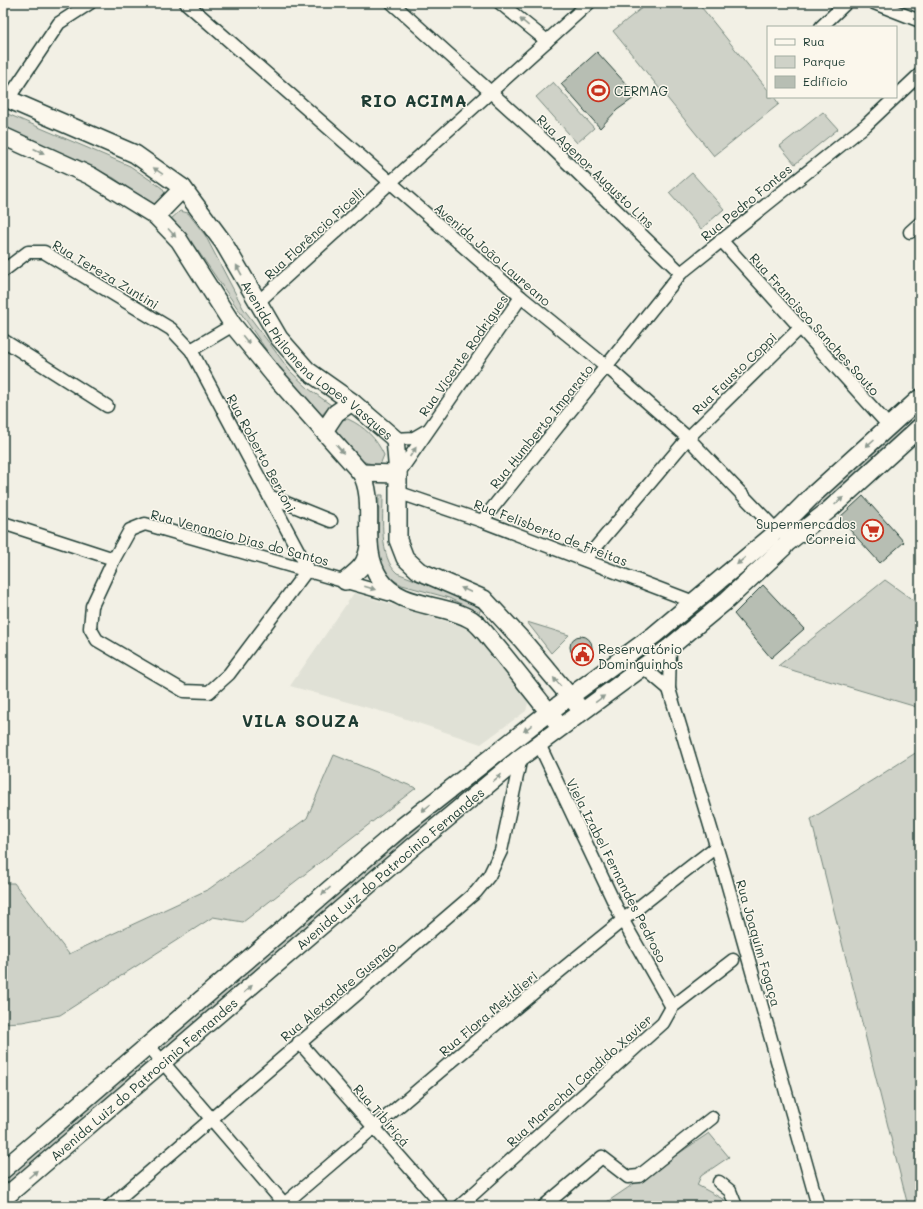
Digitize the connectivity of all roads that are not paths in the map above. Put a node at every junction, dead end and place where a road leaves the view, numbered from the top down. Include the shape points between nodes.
1 (90, 3) edge
2 (186, 3) edge
3 (392, 3) edge
4 (500, 3) edge
5 (590, 3) edge
6 (846, 3) edge
7 (874, 3) edge
8 (896, 8) edge
9 (920, 21) edge
10 (822, 26) edge
11 (547, 41) junction
12 (920, 74) edge
13 (490, 91) junction
14 (897, 96) edge
15 (5, 98) edge
16 (895, 98) edge
17 (3, 136) edge
18 (391, 183) junction
19 (183, 188) junction
20 (156, 216) junction
21 (920, 223) edge
22 (910, 232) dead end
23 (721, 240) junction
24 (3, 271) edge
25 (681, 273) junction
26 (521, 297) junction
27 (257, 303) junction
28 (233, 325) junction
29 (800, 328) junction
30 (3, 340) edge
31 (191, 350) junction
32 (606, 366) junction
33 (920, 398) edge
34 (352, 402) junction
35 (107, 406) dead end
36 (889, 426) junction
37 (920, 427) edge
38 (428, 430) junction
39 (324, 431) junction
40 (688, 438) junction
41 (395, 439) junction
42 (398, 474) junction
43 (364, 478) junction
44 (397, 492) junction
45 (269, 496) junction
46 (331, 521) dead end
47 (482, 521) junction
48 (3, 522) edge
49 (780, 539) junction
50 (369, 546) junction
51 (114, 558) junction
52 (585, 560) junction
53 (308, 569) junction
54 (345, 581) junction
55 (395, 596) junction
56 (694, 602) junction
57 (523, 642) junction
58 (670, 647) junction
59 (505, 657) junction
60 (643, 667) junction
61 (669, 688) junction
62 (570, 697) junction
63 (549, 712) junction
64 (582, 712) junction
65 (561, 727) junction
66 (539, 744) junction
67 (521, 757) junction
68 (716, 847) junction
69 (622, 919) junction
70 (733, 960) dead end
71 (672, 1007) junction
72 (299, 1042) junction
73 (148, 1045) junction
74 (162, 1062) junction
75 (712, 1118) dead end
76 (212, 1119) junction
77 (374, 1126) junction
78 (3, 1170) edge
79 (719, 1182) dead end
80 (3, 1199) edge
81 (284, 1205) edge
82 (110, 1206) edge
83 (443, 1206) edge
84 (460, 1206) edge
85 (544, 1206) edge
86 (736, 1206) edge
87 (818, 1206) edge

1 - 15 street via 59,23
2 - 18 street, Avenida João Laureano
3 - 13 street, Rua Agenor Augusto Lins
11 -> 4 street
5 - 11 street, Rua Florêncio Picelli
6 - 10 street
7 - 8 street
8 - 9 street
11 - 13 street, Rua Florêncio Picelli
12 - 14 street, Rua Pedro Fontes
13 - 18 street, Rua Florêncio Picelli
13 - 25 street, Rua Agenor Augusto Lins
19 -> 15 main road, Avenida Philomena Lopes Vasques via 135,154
16 - 23 street, Rua Pedro Fontes via 866,125
17 -> 20 main road via 92,176
18 - 26 street, Avenida João Laureano
18 - 27 street, Rua Florêncio Picelli
19 - 20 main road
27 -> 19 main road, Avenida Philomena Lopes Vasques via 223,242
20 -> 28 main road via 178,240
21 - 22 street
23 - 25 street, Rua Pedro Fontes
23 - 29 street, Rua Francisco Sanches Souto
24 - 31 street, Rua Tereza Zuntini via 28,252 44,252 171,330
25 - 32 street, Rua Pedro Fontes
26 - 32 street, Avenida João Laureano
26 - 38 street, Rua Vicente Rodrigues
27 - 34 main road, Avenida Philomena Lopes Vasques via 279,338 308,371
28 - 31 street
28 -> 39 main road
29 - 36 street, Rua Francisco Sanches Souto
29 - 40 street, Rua Fausto Coppi
30 - 35 street
31 - 45 street, Rua Roberto Bertoni
32 - 40 street, Avenida João Laureano
32 - 47 street, Rua Humberto Imparato
33 - 36 main road, Avenida Luiz do Patrocinio Fernandes
34 - 39 main road via 336,413
34 - 41 main road, Avenida Philomena Lopes Vasques
36 -> 49 main road, Avenida Luiz do Patrocinio Fernandes via 814,494
49 -> 37 main road, Avenida Luiz do Patrocinio Fernandes via 829,510
38 - 41 street, Rua Vicente Rodrigues via 414,438
42 -> 38 street, Rua Vicente Rodrigues
39 -> 43 main road
40 - 49 street, Avenida João Laureano
40 - 52 street, Rua Fausto Coppi
41 - 42 main road, Avenida Philomena Lopes Vasques
42 - 43 main road
42 - 44 main road, Avenida Philomena Lopes Vasques
43 - 44 main road
43 - 50 main road
44 - 47 street, Rua Felisberto de Freitas
57 -> 44 main road, Avenida Philomena Lopes Vasques via 484,599 419,571 405,558 398,540
45 - 46 street
45 - 53 street, Rua Roberto Bertoni
47 - 52 street, Rua Felisberto de Freitas
48 - 51 street
49 -> 56 main road, Avenida Luiz do Patrocinio Fernandes
49 - 58 main road, Avenida Luiz do Patrocinio Fernandes via 727,600
50 - 54 main road via 367,558 361,568
50 - 55 main road via 374,568 380,580
51 - 53 street, Rua Venancio Dias do Santos via 130,530 145,524
51 - 53 street, Rua Venancio Dias do Santos via 92,606 90,628 97,640 184,691 209,692 229,674
52 - 56 street, Rua Felisberto de Freitas
53 - 54 street, Rua Venancio Dias do Santos
54 -> 55 street, Rua Venancio Dias do Santos
55 - 59 main road via 472,620
56 - 62 main road, Avenida Luiz do Patrocinio Fernandes
57 - 59 main road
62 -> 57 main road, Avenida Philomena Lopes Vasques
58 - 60 main road, Avenida Luiz do Patrocinio Fernandes
58 - 61 street, Rua Joaquim Fogaça
59 - 63 main road
60 - 61 street
64 -> 60 main road, Avenida Luiz do Patrocinio Fernandes
61 - 68 street, Rua Joaquim Fogaça
62 - 63 main road, Avenida Luiz do Patrocinio Fernandes
62 - 64 main road, Avenida Philomena Lopes Vasques
63 - 65 main road
63 -> 73 main road, Avenida Luiz do Patrocinio Fernandes via 402,827
64 - 65 main road, Avenida Luiz do Patrocinio Fernandes
65 - 66 main road, Avenida Luiz do Patrocinio Fernandes
66 - 67 main road, Avenida Luiz do Patrocinio Fernandes
66 - 69 street, Viela Izabel Fernandes Pedroso
67 - 72 street, Rua Alexandre Gusmão via 501,851 489,876 476,892
74 -> 67 main road, Avenida Luiz do Patrocinio Fernandes
68 - 69 street, Rua Flora Metidieri
68 - 87 street, Rua Joaquim Fogaça
69 - 71 street, Viela Izabel Fernandes Pedroso
69 - 77 street, Rua Flora Metidieri
70 - 71 street, Rua Marechal Candido Xavier
71 - 84 street, Rua Marechal Candido Xavier via 663,1023
72 - 76 street, Rua Alexandre Gusmão
72 - 77 street, Rua Tibiriçá
73 - 74 street
73 - 78 main road, Avenida Luiz do Patrocinio Fernandes
74 - 76 street
80 -> 74 main road, Avenida Luiz do Patrocinio Fernandes
75 - 85 street via 639,1176 628,1177 602,1157
76 - 81 street
76 - 82 street, Rua Alexandre Gusmão
77 - 81 street, Rua Flora Metidieri
77 - 83 street, Rua Tibiriçá
79 - 86 street via 730,1191

